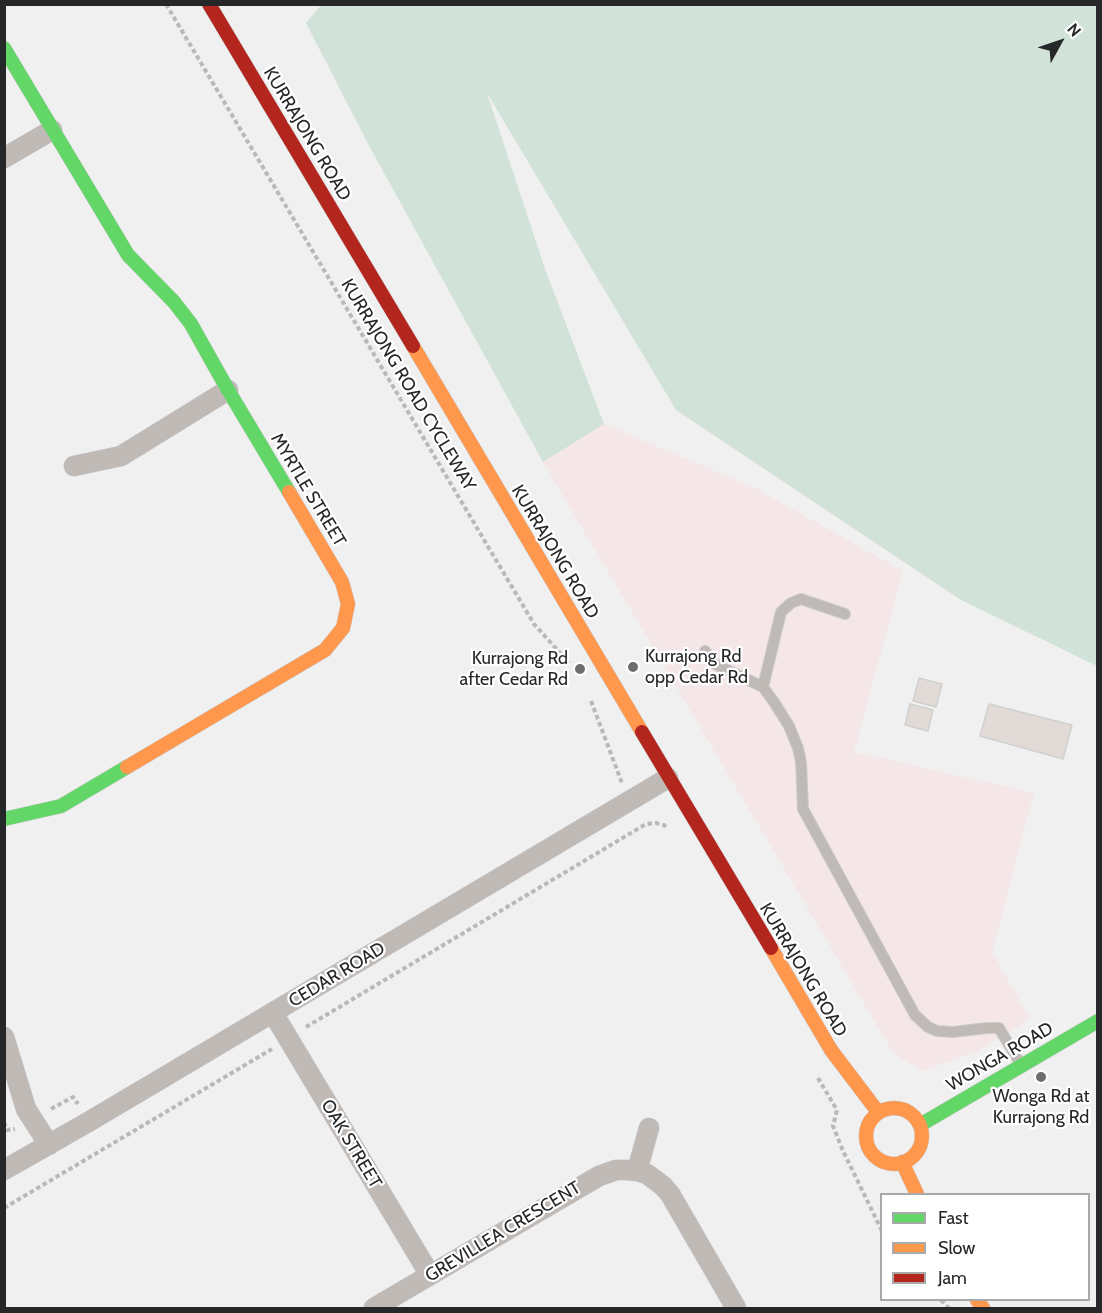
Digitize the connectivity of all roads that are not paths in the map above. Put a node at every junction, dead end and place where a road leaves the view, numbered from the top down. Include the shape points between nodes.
1 (209, 4) edge
2 (4, 48) edge
3 (52, 130) junction
4 (4, 158) edge
5 (228, 390) junction
6 (74, 466) dead end
7 (845, 614) dead end
8 (705, 651) dead end
9 (763, 687) junction
10 (668, 778) junction
11 (4, 819) edge
12 (273, 1013) junction
13 (1098, 1021) edge
14 (4, 1037) edge
15 (1021, 1065) junction
16 (878, 1112) junction
17 (920, 1125) junction
18 (649, 1128) dead end
19 (48, 1145) junction
20 (902, 1162) junction
21 (4, 1170) edge
22 (637, 1171) junction
23 (917, 1193) edge
24 (430, 1275) junction
25 (374, 1308) edge
26 (736, 1308) edge

1 - 10 main road, KURRAJONG ROAD
2 - 3 main road, MYRTLE STREET
3 - 4 street
3 - 5 main road, MYRTLE STREET via 128,255 191,324
5 - 6 street via 122,456
5 - 11 main road, MYRTLE STREET via 342,582 348,604 343,628 325,650 61,806
7 - 9 lane via 801,599 791,603 781,612
8 - 9 lane via 715,664
9 - 15 lane via 789,726 798,748 802,809 915,1015 937,1031 999,1028
10 - 12 street, CEDAR ROAD
10 - 16 main road, KURRAJONG ROAD via 831,1050
12 - 19 street, CEDAR ROAD
12 - 24 street, OAK STREET
13 - 15 main road, WONGA ROAD
14 - 19 street via 26,1109
15 - 17 main road, WONGA ROAD
16 - 17 main road via 901,1109
16 - 20 main road via 866,1132 870,1150 881,1161
17 - 20 main road via 922,1137 917,1151
18 - 22 street
19 - 21 street, CEDAR ROAD
20 - 23 main road
22 - 24 street, GREVILLEA CRESCENT via 616,1170 599,1176
22 - 26 street via 647,1174 670,1194
24 - 25 street, GREVILLEA CRESCENT

